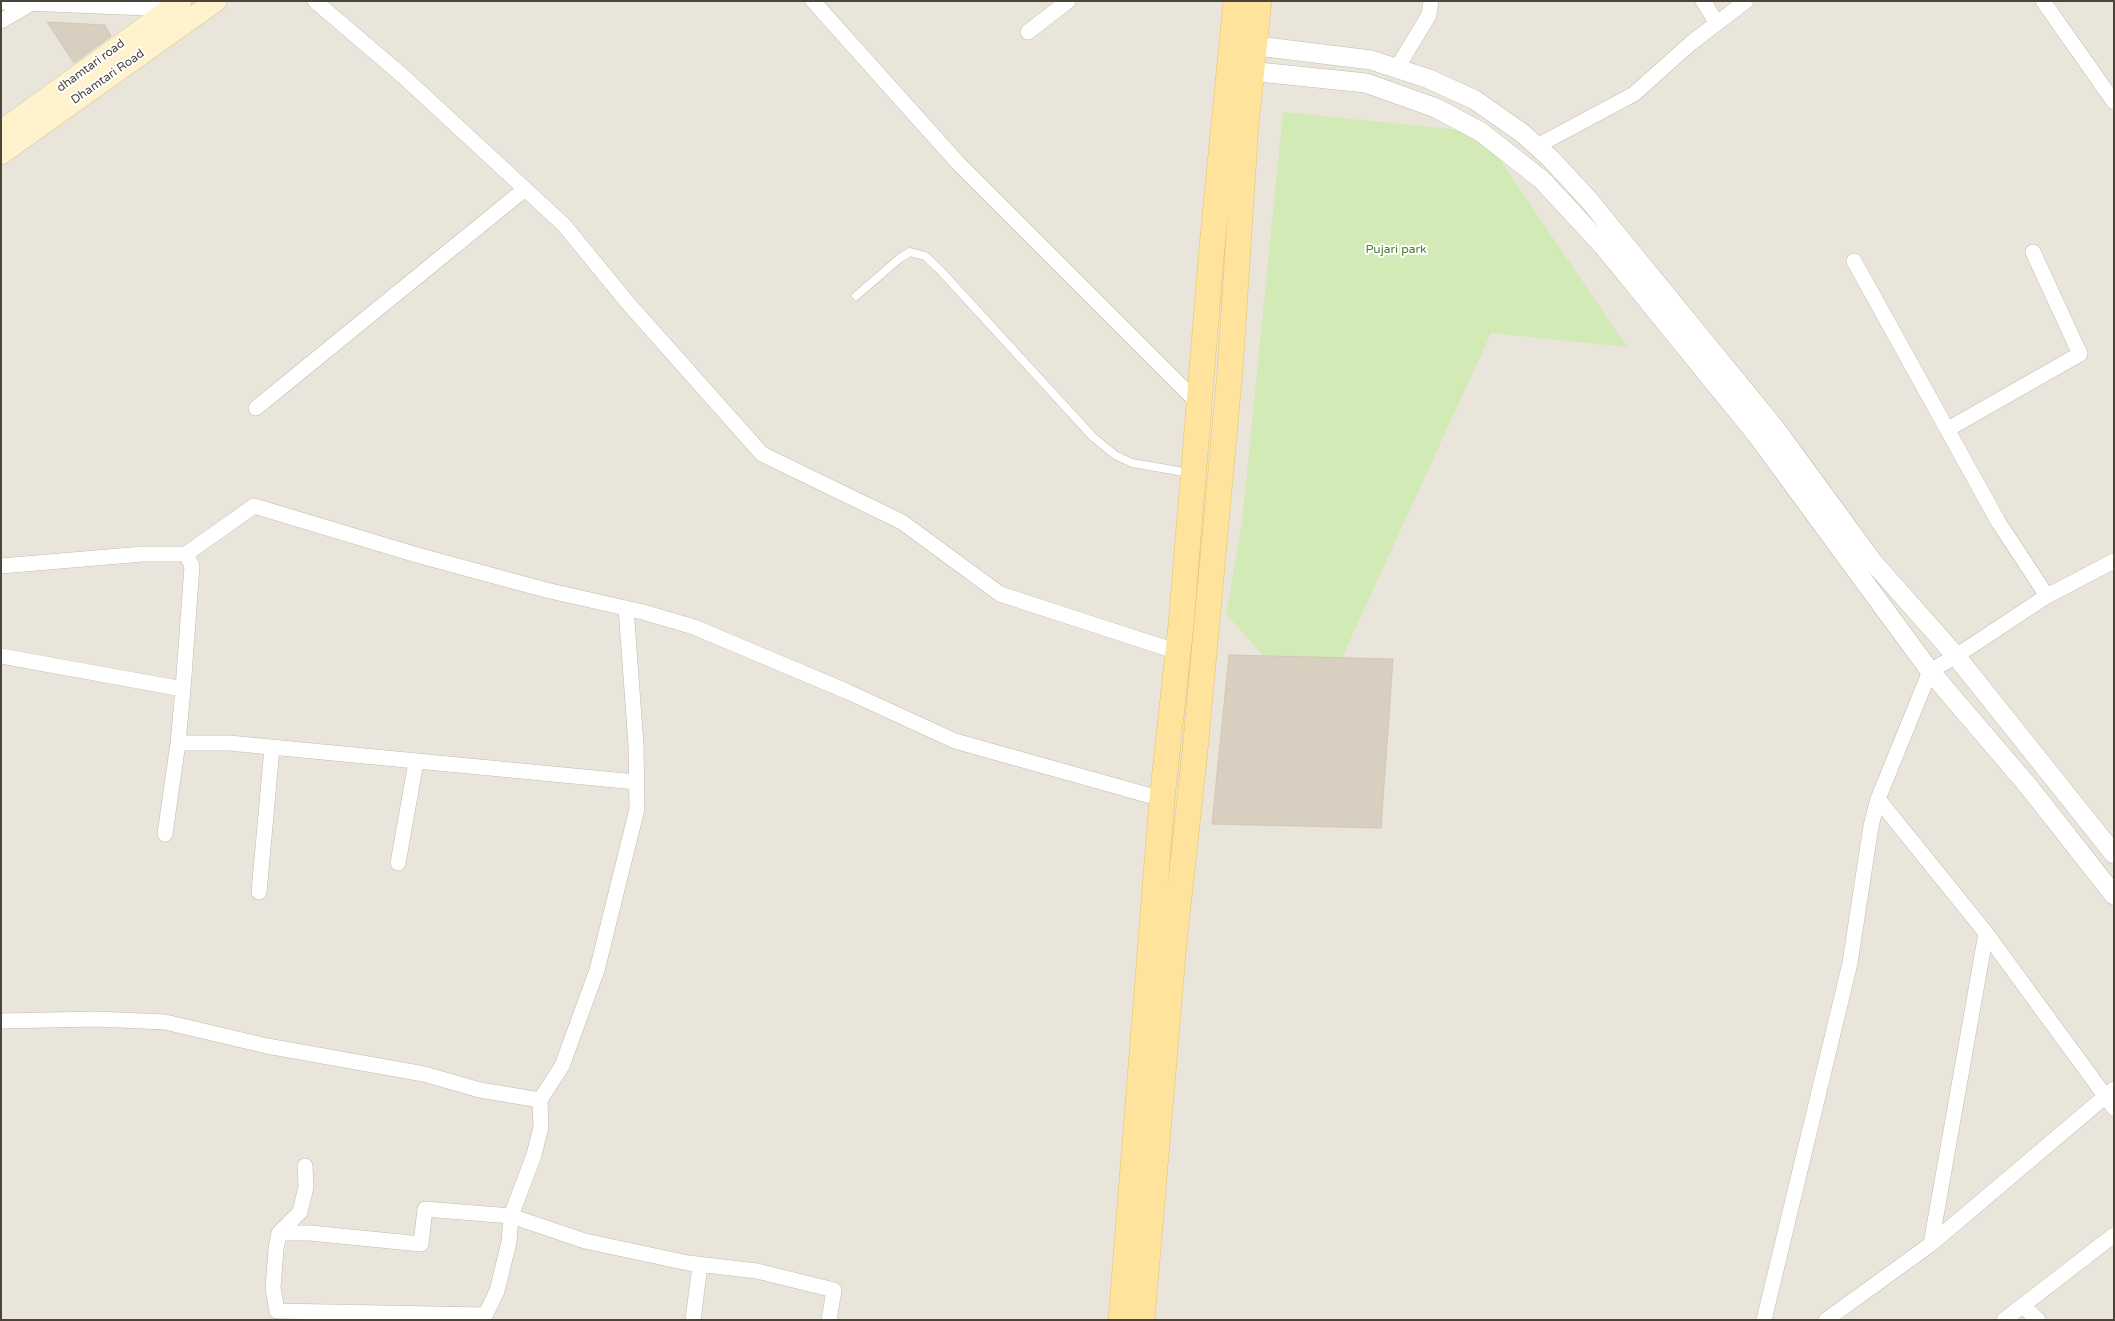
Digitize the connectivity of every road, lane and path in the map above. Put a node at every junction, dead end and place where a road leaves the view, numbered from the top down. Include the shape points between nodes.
1 (216, 1) edge
2 (315, 1) edge
3 (813, 1) edge
4 (1068, 1) edge
5 (1236, 1) edge
6 (1259, 1) edge
7 (1430, 1) edge
8 (1703, 1) edge
9 (1746, 1) edge
10 (2043, 1) edge
11 (1, 2) edge
12 (32, 4) junction
13 (178, 12) edge
14 (1, 21) edge
15 (1717, 23) junction
16 (1028, 32) dead end
17 (1243, 44) junction
18 (1397, 68) junction
19 (1241, 70) junction
20 (2114, 102) edge
21 (1, 131) edge
22 (1537, 146) junction
23 (1, 154) edge
24 (525, 188) junction
25 (2033, 252) dead end
26 (1854, 261) dead end
27 (856, 296) dead end
28 (1198, 403) junction
29 (256, 408) dead end
30 (1948, 429) junction
31 (1192, 473) junction
32 (186, 554) junction
33 (2114, 561) edge
34 (1, 566) edge
35 (2047, 596) junction
36 (626, 608) junction
37 (1178, 652) junction
38 (1, 656) edge
39 (1956, 656) junction
40 (1930, 671) junction
41 (183, 689) junction
42 (178, 743) junction
43 (272, 748) junction
44 (416, 762) junction
45 (636, 782) junction
46 (1162, 799) junction
47 (1878, 799) junction
48 (165, 834) dead end
49 (2114, 854) edge
50 (398, 863) dead end
51 (259, 892) dead end
52 (2114, 895) edge
53 (1986, 932) junction
54 (1, 1021) edge
55 (2109, 1092) edge
56 (540, 1100) junction
57 (2114, 1108) edge
58 (305, 1166) dead end
59 (511, 1216) junction
60 (279, 1233) junction
61 (2114, 1235) edge
62 (1931, 1244) junction
63 (700, 1265) junction
64 (2023, 1306) junction
65 (359, 1317) edge
66 (483, 1318) edge
67 (694, 1320) edge
68 (829, 1320) edge
69 (1121, 1320) edge
70 (1142, 1320) edge
71 (1764, 1320) edge
72 (1826, 1320) edge
73 (2004, 1320) edge
74 (2038, 1320) edge

1 - 13 main road, Dhamtari Road
2 - 24 street
3 - 28 street via 958,163
4 - 16 street
5 - 17 main road
6 - 17 main road
7 - 18 street via 1430,15
8 - 15 street
9 - 15 street
10 - 20 street
11 - 12 street
12 - 13 street
12 - 14 street
13 - 21 main road, dhamtari road
13 - 23 main road, Dhamtari Road
15 - 22 street via 1634,94
17 - 18 street via 1371,60
17 - 19 main road
18 - 22 street via 1453,88 1475,100
19 - 28 main road
19 - 40 street via 1366,83 1436,108 1481,132 1542,180 1593,235 1756,434
19 - 70 main road via 1230,372 1174,943
22 - 39 street via 1588,199 1775,428 1873,562
24 - 29 street
24 - 37 street via 564,225 627,302 762,454 902,522 1000,594
25 - 30 street via 2080,354
26 - 30 street
27 - 31 lane via 910,252 925,256 1093,436 1115,455 1132,463
28 - 31 main road
30 - 35 street via 1999,523
31 - 37 main road
32 - 34 street via 143,554
32 - 36 street via 254,506 417,555
32 - 41 street via 192,566
33 - 35 street
35 - 39 street
36 - 45 street
36 - 46 street via 694,627 955,741
37 - 46 main road
38 - 41 street
39 - 40 street
39 - 49 street
40 - 47 street
40 - 52 street via 2029,787
41 - 42 street
42 - 43 street via 229,743
42 - 48 street
43 - 44 street
43 - 51 street
44 - 45 street
44 - 50 street
45 - 56 street via 637,809 597,970 562,1066
46 - 69 main road
47 - 53 street
47 - 71 street via 1870,826 1850,963
53 - 55 street
53 - 62 street
54 - 56 street via 96,1019 165,1022 267,1046 424,1074 480,1090
55 - 57 street
55 - 62 street
56 - 59 street via 541,1127
58 - 60 street via 306,1187 300,1212
59 - 60 street via 425,1209 420,1244
59 - 63 street via 585,1241
59 - 66 street via 509,1242 499,1282
60 - 65 street via 273,1288 277,1311
61 - 64 street
62 - 72 street
63 - 67 street
63 - 68 street via 757,1271 834,1290
64 - 73 street
64 - 74 street
65 - 66 street

